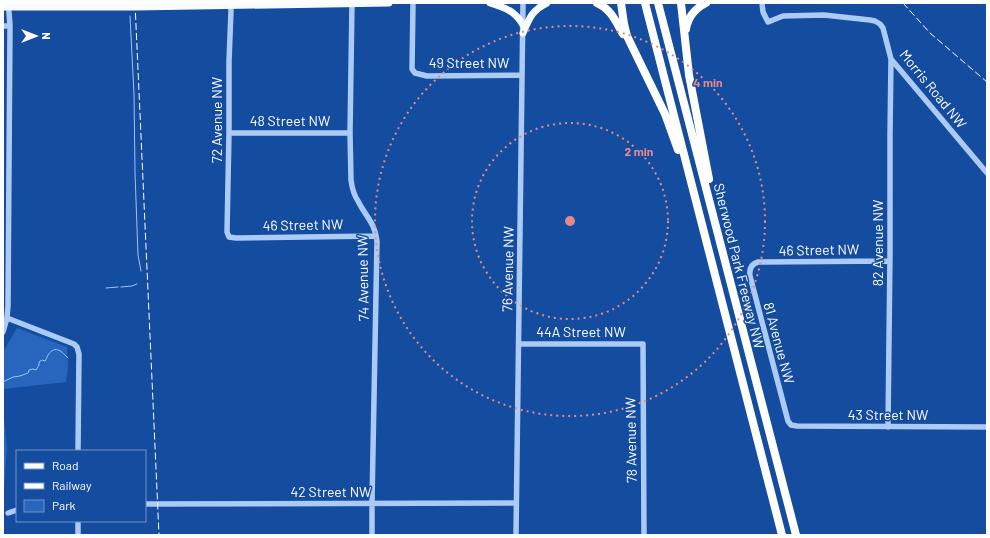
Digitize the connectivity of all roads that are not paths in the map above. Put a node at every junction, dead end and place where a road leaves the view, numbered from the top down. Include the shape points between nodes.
1 (352, 3) edge
2 (389, 3) edge
3 (413, 3) edge
4 (490, 3) edge
5 (523, 3) edge
6 (547, 3) edge
7 (597, 3) edge
8 (621, 3) edge
9 (645, 3) edge
10 (658, 3) edge
11 (681, 3) edge
12 (706, 3) edge
13 (762, 3) edge
14 (230, 4) edge
15 (6, 6) edge
16 (3, 26) edge
17 (10, 26) junction
18 (523, 29) junction
19 (685, 38) junction
20 (632, 48) junction
21 (891, 59) junction
22 (522, 75) junction
23 (229, 133) junction
24 (350, 133) junction
25 (987, 173) edge
26 (689, 174) junction
27 (711, 208) junction
28 (376, 236) junction
29 (229, 237) joint
30 (890, 262) junction
31 (751, 267) joint
32 (7, 318) junction
33 (3, 332) edge
34 (519, 344) junction
35 (643, 344) joint
36 (790, 424) joint
37 (888, 427) junction
38 (987, 428) edge
39 (78, 450) edge
40 (372, 503) junction
41 (516, 503) junction
42 (146, 504) edge
43 (16, 510) edge
44 (8, 513) dead end
45 (78, 522) edge
46 (78, 535) edge
47 (372, 535) edge
48 (516, 535) edge
49 (644, 535) edge
50 (782, 535) edge
51 (796, 535) edge

1 - 2 main road
1 - 14 main road
1 - 24 street, 74 Avenue NW
3 - 22 street, 49 Street NW via 412,69 415,74
4 - 18 main road via 512,12 517,16
5 - 18 street, 76 Avenue NW
6 - 18 main road via 533,12
7 - 20 highway via 613,17
8 - 20 highway via 624,24
9 - 26 highway, Sherwood Park Freeway NW
10 - 27 highway, Sherwood Park Freeway NW
11 - 19 highway
12 - 19 highway via 689,18
13 - 21 street, Morris Road NW via 768,22 783,16 824,15 875,21 883,28
14 - 15 main road
14 - 23 street, 72 Avenue NW
15 - 17 street
16 - 17 street
17 - 32 street
18 - 22 street, 76 Avenue NW
19 - 27 highway via 689,75 712,193
20 - 26 highway via 665,114
21 - 25 street, Morris Road NW
21 - 30 street, 82 Avenue NW
22 - 34 street, 76 Avenue NW
23 - 24 street, 48 Street NW
23 - 29 street, 72 Avenue NW
24 - 28 street, 74 Avenue NW via 352,188
26 - 50 highway, Sherwood Park Freeway NW
27 - 51 highway, Sherwood Park Freeway NW
28 - 29 street, 46 Street NW
28 - 40 street, 74 Avenue NW
30 - 31 street, 46 Street NW via 758,262
30 - 37 street, 82 Avenue NW
31 - 36 street, 81 Avenue NW via 750,276 786,418
32 - 33 street
32 - 39 street via 77,347
34 - 35 street, 44A Street NW
34 - 41 street, 76 Avenue NW
35 - 49 street, 78 Avenue NW
36 - 37 street, 43 Street NW
37 - 38 street, 43 Street NW
40 - 41 street, 42 Street NW
40 - 42 street, 42 Street NW
40 - 47 street, 74 Avenue NW
41 - 48 street, 76 Avenue NW
43 - 44 street
45 - 46 street

